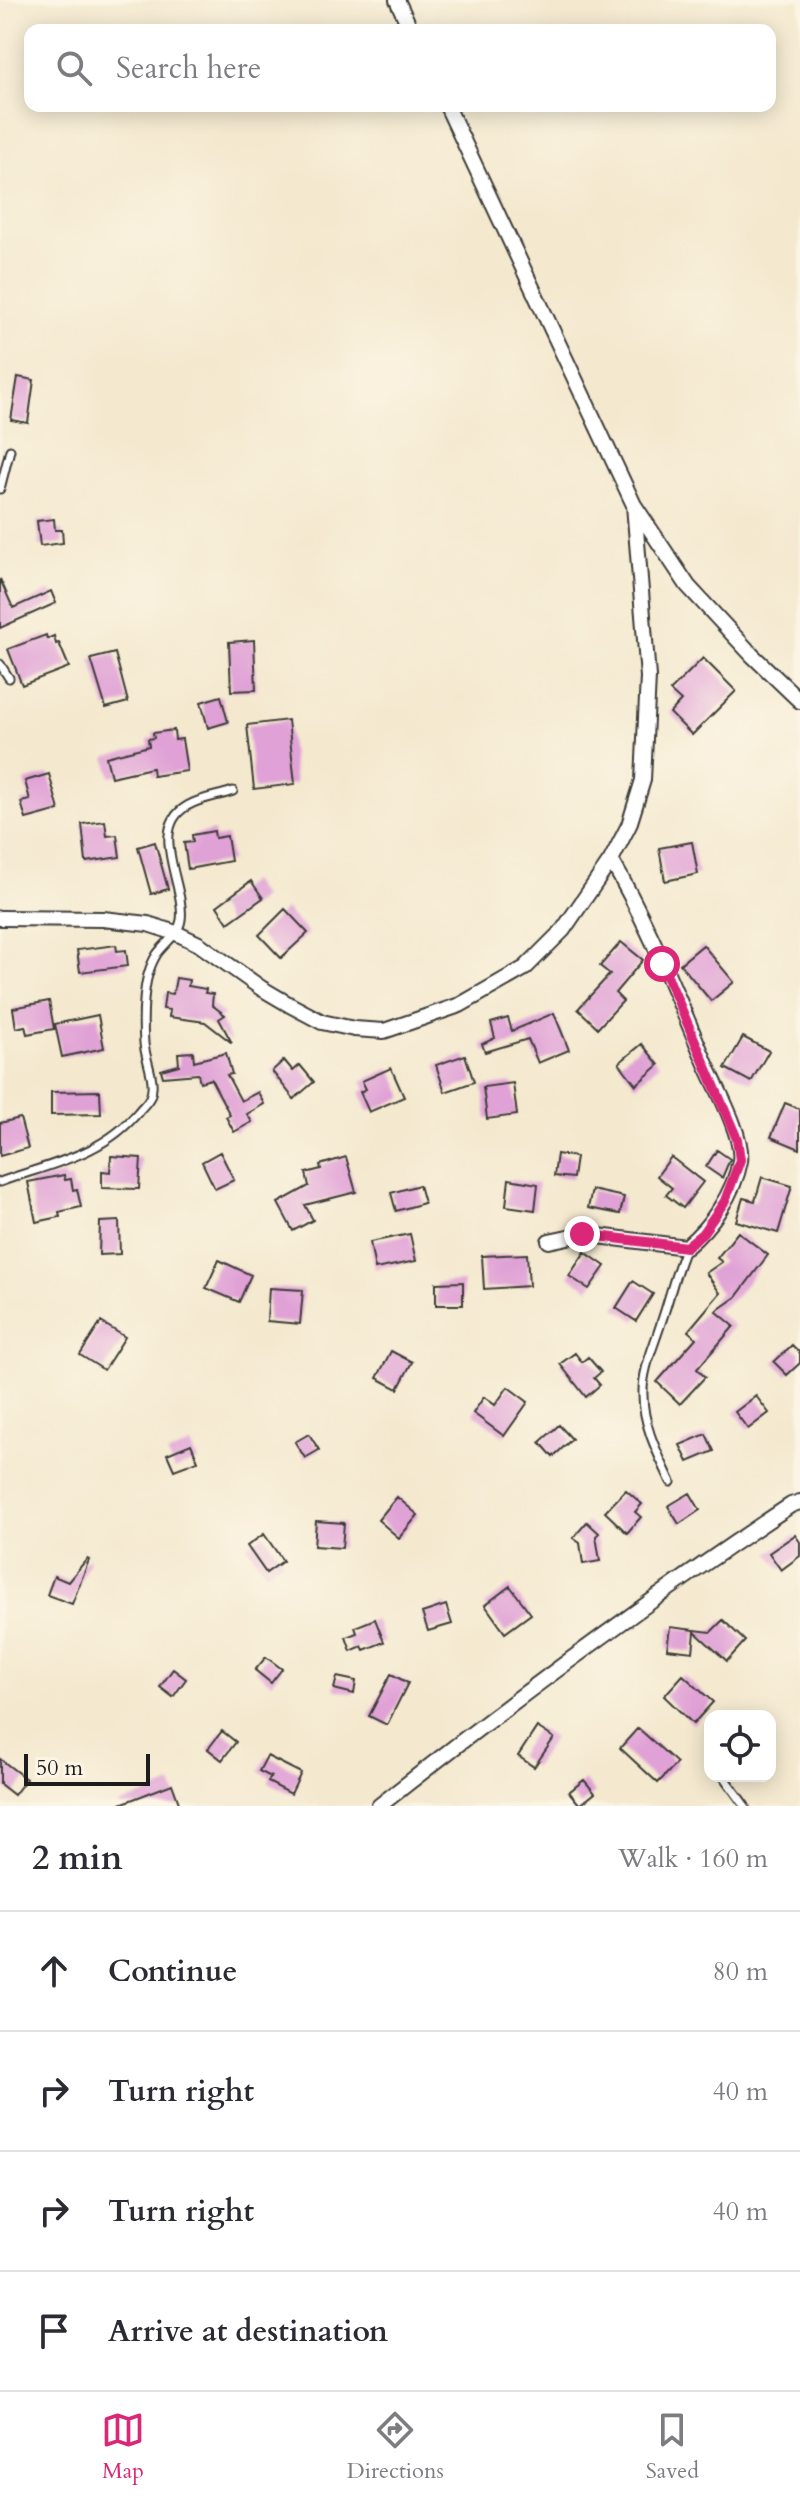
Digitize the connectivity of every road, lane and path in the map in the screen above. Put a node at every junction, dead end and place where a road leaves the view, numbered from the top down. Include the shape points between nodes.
1 (397, 0) edge
2 (408, 24) edge
3 (450, 112) edge
4 (10, 450) dead end
5 (0, 489) edge
6 (634, 505) junction
7 (0, 664) edge
8 (9, 678) dead end
9 (800, 701) edge
10 (233, 791) dead end
11 (611, 860) junction
12 (0, 918) edge
13 (176, 933) junction
14 (0, 1182) edge
15 (549, 1241) dead end
16 (686, 1247) junction
17 (671, 1482) dead end
18 (800, 1502) edge
19 (727, 1782) edge
20 (379, 1806) edge
21 (745, 1806) edge

1 - 2 street
3 - 6 street
4 - 5 lane
6 - 9 street via 688,586
6 - 11 street via 648,677 643,780
7 - 8 lane
10 - 13 lane via 187,806 169,832 181,910
11 - 13 street via 563,930 525,968 460,1005 384,1031 322,1022
11 - 16 street via 637,907 737,1139 740,1160 725,1201
12 - 13 street via 103,919
13 - 14 lane via 147,976 144,1045 151,1097 102,1143 72,1159
15 - 16 street via 582,1234
16 - 17 lane via 672,1279 643,1393 649,1435
18 - 20 street via 714,1556
19 - 21 lane

